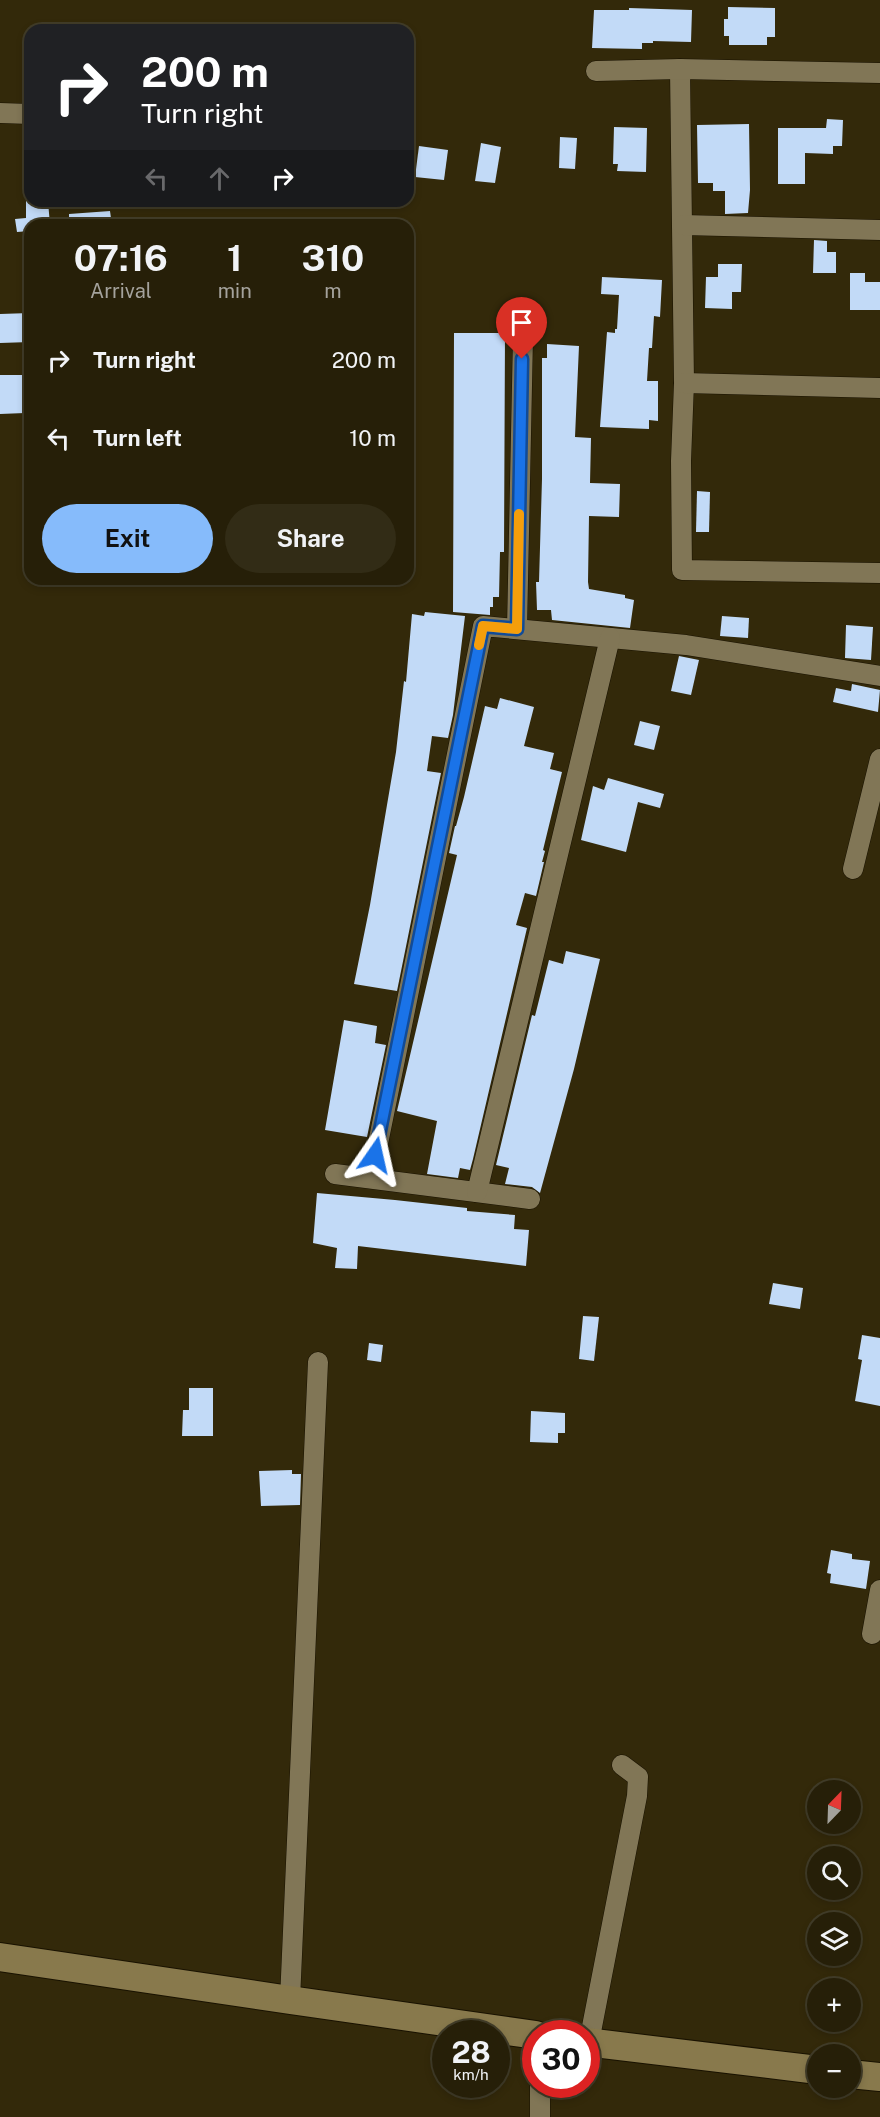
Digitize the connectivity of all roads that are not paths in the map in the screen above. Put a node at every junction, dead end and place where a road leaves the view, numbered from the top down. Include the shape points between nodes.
1 (680, 69) junction
2 (596, 71) dead end
3 (880, 73) edge
4 (0, 113) edge
5 (24, 114) edge
6 (683, 225) junction
7 (880, 230) edge
8 (523, 337) dead end
9 (684, 383) junction
10 (880, 388) edge
11 (880, 573) edge
12 (517, 629) junction
13 (610, 638) junction
14 (880, 676) edge
15 (880, 759) edge
16 (853, 868) dead end
17 (335, 1173) dead end
18 (371, 1178) junction
19 (477, 1192) junction
20 (530, 1199) dead end
21 (318, 1362) dead end
22 (880, 1590) edge
23 (872, 1634) dead end
24 (622, 1765) dead end
25 (0, 1957) edge
26 (290, 2001) junction
27 (592, 2020) edge
28 (522, 2033) edge
29 (600, 2043) edge
30 (807, 2069) edge
31 (861, 2075) edge
32 (880, 2077) edge
33 (540, 2098) edge
34 (540, 2117) edge

1 - 2 street
1 - 3 street
1 - 6 street
4 - 5 street
6 - 7 street
6 - 9 street
8 - 12 street
9 - 10 street
9 - 11 street via 682,570
12 - 13 street
12 - 18 street via 483,626
13 - 14 street via 686,645
13 - 19 street
15 - 16 street
17 - 18 street
18 - 19 street
19 - 20 street
21 - 26 street
22 - 23 street
24 - 27 street via 638,1777 637,1796
25 - 26 main road
26 - 28 main road
29 - 30 main road
31 - 32 main road
33 - 34 street

